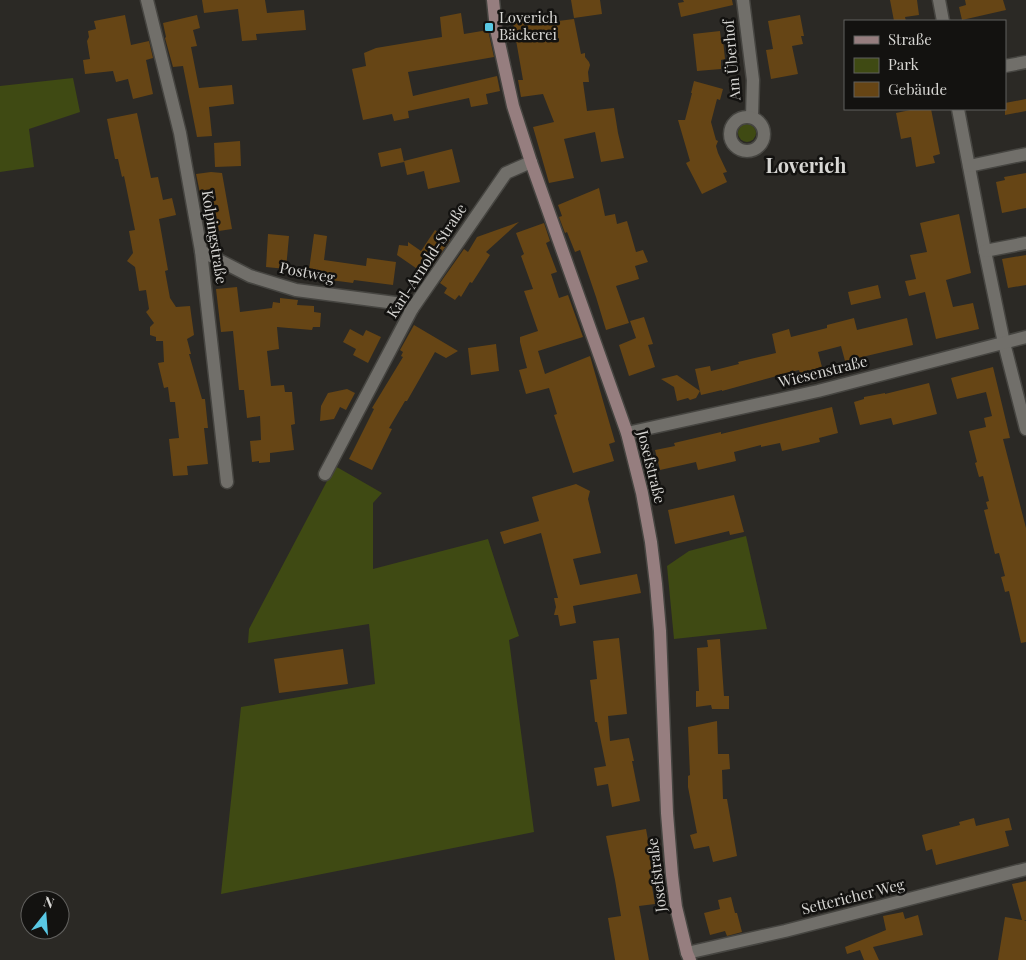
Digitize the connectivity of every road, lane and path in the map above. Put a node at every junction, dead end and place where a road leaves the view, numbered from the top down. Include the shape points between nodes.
1 (147, 0) edge
2 (493, 0) edge
3 (743, 0) edge
4 (939, 0) edge
5 (943, 20) edge
6 (1026, 62) edge
7 (1006, 66) edge
8 (958, 110) edge
9 (752, 117) dead end
10 (1026, 154) edge
11 (531, 162) junction
12 (969, 166) junction
13 (1026, 243) edge
14 (201, 251) junction
15 (984, 251) junction
16 (412, 309) junction
17 (1026, 337) edge
18 (1004, 342) junction
19 (1026, 429) edge
20 (627, 434) junction
21 (325, 474) dead end
22 (228, 482) dead end
23 (1026, 869) edge
24 (689, 957) edge

1 - 14 street, Kolpingstraße via 180,133
2 - 11 street, Josefstraße via 511,97
3 - 9 street, Am Überhof via 753,80
4 - 5 street
6 - 7 street
8 - 12 street
10 - 12 street
11 - 16 street, Karl-Arnold-Straße via 506,173
11 - 20 street, Josefstraße
12 - 15 street
13 - 15 street
14 - 16 street, Postweg via 250,276 296,290 403,304
14 - 22 street, Kolpingstraße
15 - 18 street
16 - 21 street, Karl-Arnold-Straße
17 - 18 street, Wiesenstraße
18 - 19 street
18 - 20 street, Wiesenstraße via 818,391
20 - 24 street, Josefstraße via 652,551 660,631 672,875 676,907
23 - 24 street, Settericher Weg

